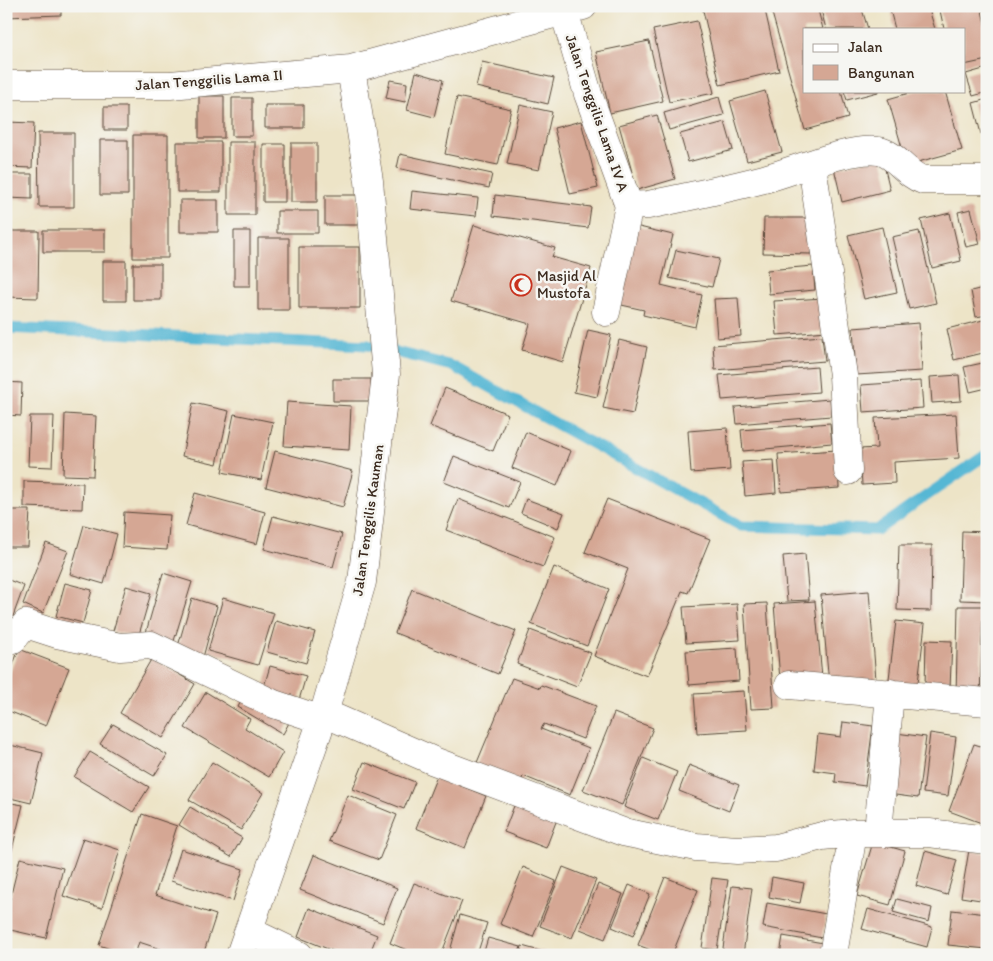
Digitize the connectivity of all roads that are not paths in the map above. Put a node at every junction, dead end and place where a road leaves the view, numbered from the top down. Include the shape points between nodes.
1 (573, 9) edge
2 (351, 69) junction
3 (6, 84) edge
4 (812, 164) junction
5 (987, 180) edge
6 (629, 206) junction
7 (606, 312) dead end
8 (848, 471) dead end
9 (6, 635) edge
10 (789, 685) dead end
11 (890, 693) junction
12 (987, 702) edge
13 (323, 716) junction
14 (865, 833) junction
15 (987, 840) edge
16 (244, 943) edge
17 (299, 955) edge
18 (833, 955) edge

1 - 2 street, Jalan Tenggilis Lama II
1 - 6 street, Jalan Tenggilis Lama IV A via 588,94
2 - 3 street, Jalan Tenggilis Lama II via 170,85
2 - 13 street, Jalan Tenggilis Kauman via 369,181 386,374 362,582
4 - 5 street, Jalan Tenggilis Lama IV A via 863,152 881,152 914,178
4 - 6 street, Jalan Tenggilis Lama IV A via 764,179 648,205
4 - 8 street via 843,375
6 - 7 street
9 - 13 street via 13,639 26,624 120,647 151,645 274,704
10 - 11 street
11 - 12 street
11 - 14 street
13 - 14 street via 624,832 696,847 738,850 776,848 822,836
13 - 16 street, Jalan Tenggilis Kauman
14 - 15 street via 929,833
14 - 18 street
16 - 17 street

